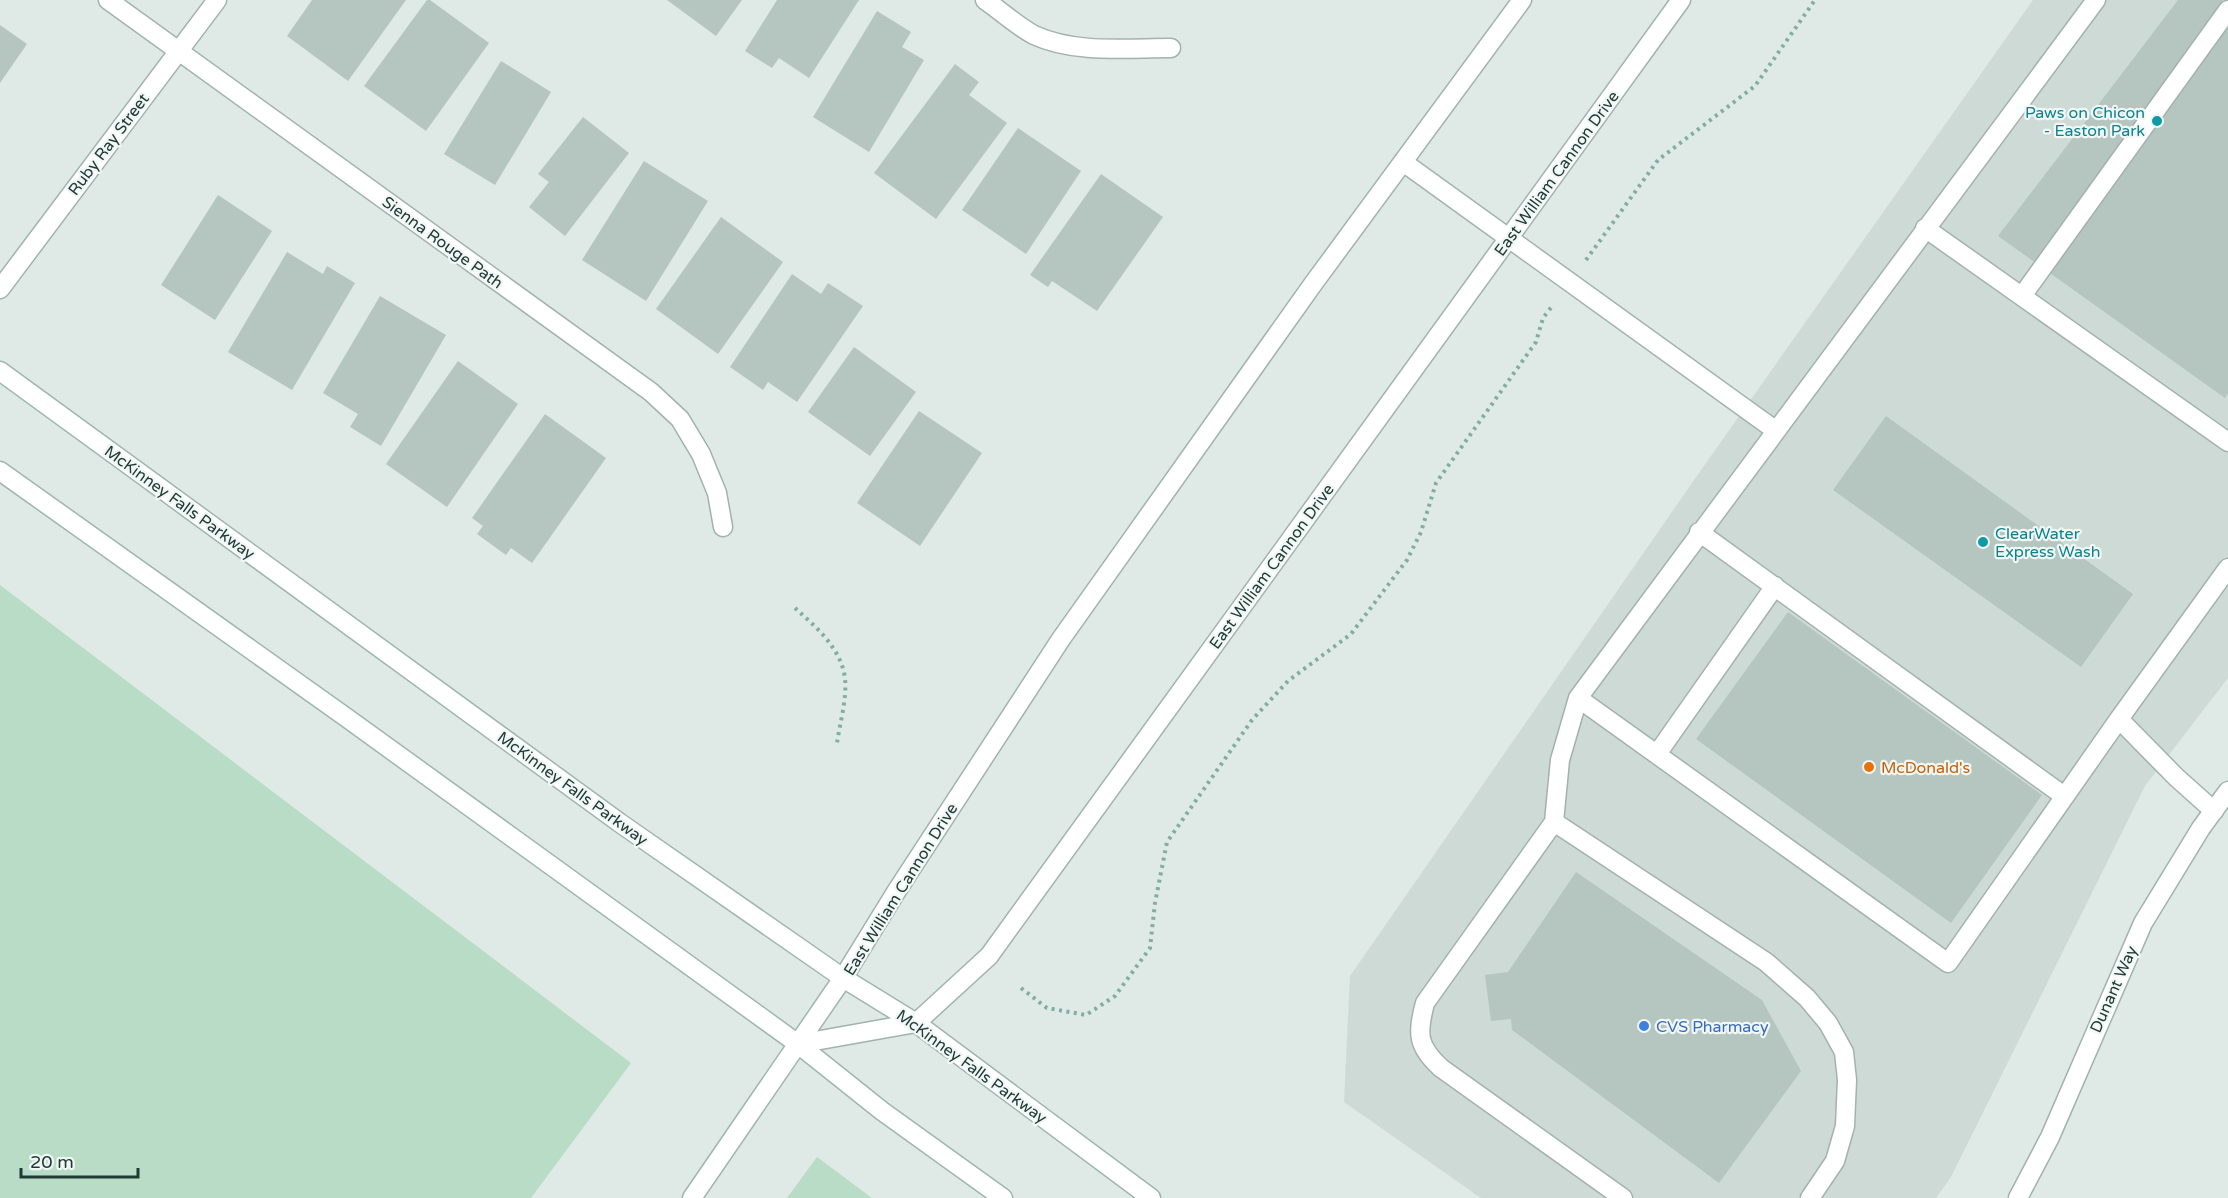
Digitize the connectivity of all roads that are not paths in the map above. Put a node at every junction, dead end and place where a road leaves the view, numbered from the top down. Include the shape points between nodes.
1 (108, 0) edge
2 (216, 0) edge
3 (985, 0) edge
4 (1522, 0) edge
5 (1682, 0) edge
6 (2096, 0) edge
7 (2228, 10) edge
8 (1171, 48) dead end
9 (178, 51) junction
10 (1403, 162) junction
11 (1925, 228) junction
12 (1509, 238) junction
13 (0, 289) edge
14 (2022, 296) junction
15 (0, 371) edge
16 (1775, 430) junction
17 (2228, 442) edge
18 (0, 471) edge
19 (723, 527) dead end
20 (1700, 532) junction
21 (2228, 568) edge
22 (1775, 586) junction
23 (1578, 698) junction
24 (2119, 719) junction
25 (1657, 754) junction
26 (2228, 791) edge
27 (2064, 796) junction
28 (2214, 811) junction
29 (1554, 822) junction
30 (843, 978) junction
31 (916, 1023) junction
32 (798, 1044) junction
33 (692, 1198) edge
34 (1004, 1198) edge
35 (1151, 1198) edge
36 (1623, 1198) edge
37 (1810, 1198) edge
38 (2018, 1198) edge

1 - 9 street, Sienna Rouge Path
2 - 9 street, Ruby Ray Street
3 - 8 street via 1034,34 1062,45
4 - 10 street, East William Cannon Drive
5 - 12 street, East William Cannon Drive
6 - 11 street
7 - 14 street
9 - 13 street, Ruby Ray Street
9 - 19 street, Sienna Rouge Path via 651,392 681,419 701,454 717,493
10 - 12 street
10 - 30 street, East William Cannon Drive via 1061,639
11 - 14 street
11 - 16 street
12 - 16 street
12 - 31 street, East William Cannon Drive via 989,956
14 - 17 street
15 - 30 street, McKinney Falls Parkway via 620,823
16 - 20 street
18 - 32 street
20 - 22 street
20 - 23 street
21 - 24 street
22 - 25 street
22 - 27 street
23 - 25 street
23 - 29 street via 1560,760
24 - 27 street
24 - 28 street
25 - 27 street via 1948,963
26 - 28 street, Dunant Way
28 - 38 street, Dunant Way via 2143,923 2050,1137
29 - 36 street via 1425,1003 1420,1037 1427,1055 1441,1068
29 - 37 street via 1766,962 1807,998 1828,1023 1844,1052 1845,1126 1835,1161
30 - 31 street, McKinney Falls Parkway
30 - 32 street, East William Cannon Drive
31 - 32 street
31 - 35 street, McKinney Falls Parkway
32 - 33 street, East William Cannon Drive
32 - 34 street

